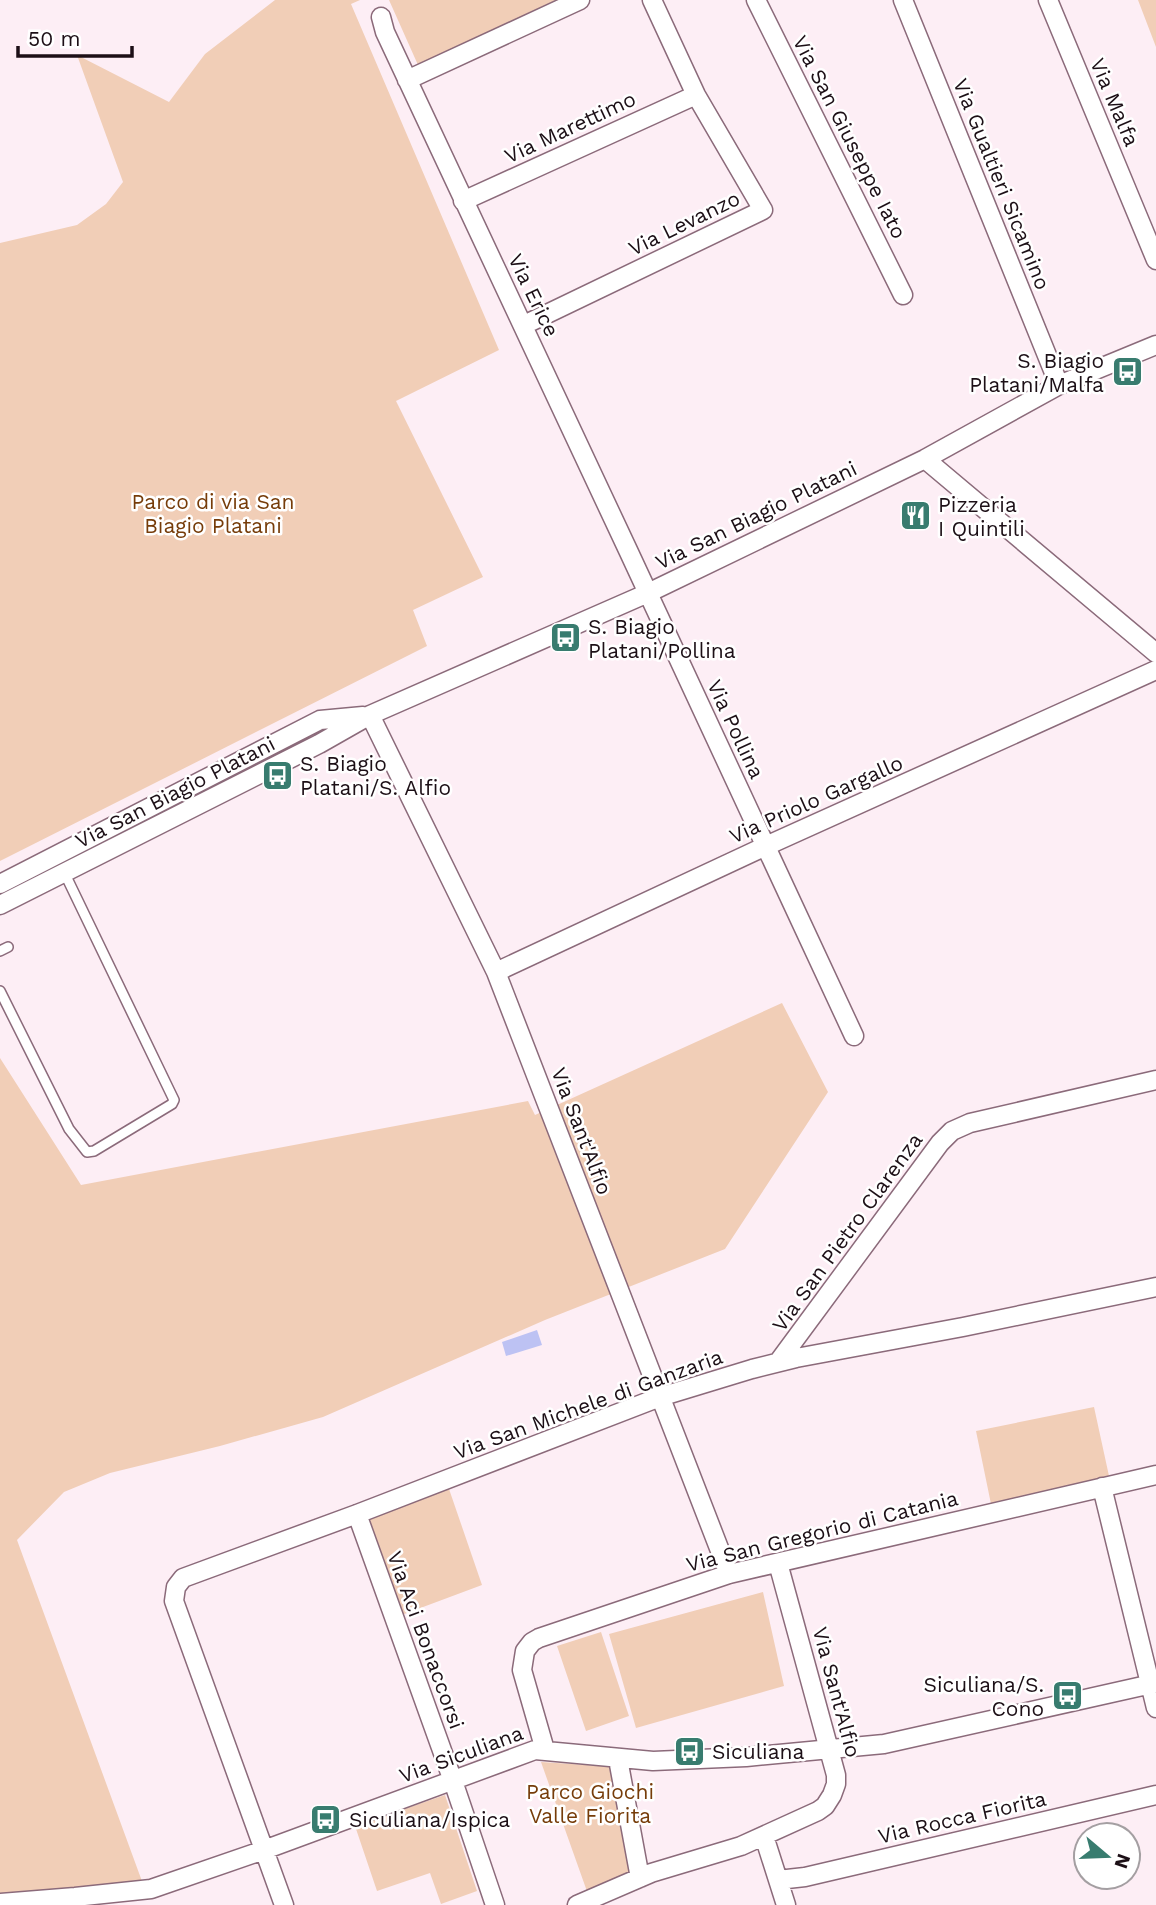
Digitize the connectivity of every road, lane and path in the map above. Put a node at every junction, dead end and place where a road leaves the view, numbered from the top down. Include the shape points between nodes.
1 (580, 0) edge
2 (652, 0) edge
3 (756, 0) edge
4 (903, 0) edge
5 (1048, 0) edge
6 (381, 17) dead end
7 (407, 80) junction
8 (696, 95) junction
9 (463, 201) junction
10 (1156, 260) edge
11 (903, 295) dead end
12 (524, 325) junction
13 (1156, 345) edge
14 (1059, 385) junction
15 (925, 458) junction
16 (648, 593) junction
17 (1156, 653) edge
18 (1156, 670) edge
19 (370, 715) junction
20 (307, 727) junction
21 (319, 744) junction
22 (766, 846) junction
23 (65, 874) junction
24 (0, 884) edge
25 (0, 905) edge
26 (496, 972) junction
27 (0, 991) edge
28 (854, 1036) dead end
29 (1156, 1080) edge
30 (1156, 1287) edge
31 (779, 1362) junction
32 (660, 1397) junction
33 (1156, 1475) edge
34 (1102, 1487) junction
35 (357, 1514) junction
36 (778, 1563) junction
37 (729, 1574) junction
38 (1153, 1683) edge
39 (1156, 1708) edge
40 (545, 1749) junction
41 (829, 1749) junction
42 (618, 1759) junction
43 (453, 1781) junction
44 (1156, 1795) edge
45 (764, 1836) junction
46 (264, 1850) junction
47 (640, 1878) junction
48 (778, 1880) junction
49 (75, 1901) edge
50 (0, 1903) edge
51 (284, 1905) edge
52 (495, 1905) edge
53 (577, 1905) edge
54 (786, 1905) edge

1 - 7 street
2 - 8 street, Via Levanzo
3 - 11 street, Via San Giuseppe Iato
4 - 14 street, Via Gualtieri Sicamino
5 - 10 street, Via Malfa
6 - 7 street, Via Erice
7 - 9 street, Via Erice
8 - 9 street, Via Marettimo
8 - 12 street, Via Levanzo via 763,209
9 - 12 street, Via Erice
12 - 16 street, Via Erice
13 - 14 street, Via San Biagio Platani
14 - 15 street, Via San Biagio Platani
15 - 16 street, Via San Biagio Platani
15 - 17 street
16 - 19 street, Via San Biagio Platani
16 - 22 street, Via Pollina
18 - 22 street, Via Priolo Gargallo
19 - 20 street, Via San Biagio Platani via 320,720
19 - 21 street, Via San Biagio Platani
19 - 26 street, Via Sant'Alfio
20 - 21 street
20 - 24 street, Via San Biagio Platani
21 - 23 street, Via San Biagio Platani
22 - 26 street, Via Priolo Gargallo
22 - 28 street, Via Pollina
23 - 25 street, Via San Biagio Platani
23 - 27 lane via 174,1100 172,1104 87,1152 69,1129
26 - 32 street, Via Sant'Alfio
29 - 31 street, Via San Pietro Clarenza via 952,1131
30 - 31 street, Via San Michele di Ganzaria
31 - 32 street, Via San Michele di Ganzaria
32 - 35 street, Via San Michele di Ganzaria
32 - 37 street, Via Sant'Alfio
33 - 34 street, Via San Gregorio di Catania
34 - 36 street, Via San Gregorio di Catania
34 - 38 street
35 - 43 street, Via Aci Bonaccorsi
35 - 46 street, Via San Michele di Ganzaria via 187,1576 176,1587 174,1601
36 - 37 street, Via San Gregorio di Catania
36 - 41 street, Via Sant'Alfio
37 - 40 street, Via San Gregorio di Catania via 532,1642 522,1670
38 - 39 street
38 - 41 street, Via Siculiana via 884,1744
40 - 42 street, Via Siculiana
40 - 43 street, Via Siculiana
41 - 42 street, Via Siculiana via 746,1757
41 - 45 street, Via Sant'Alfio via 836,1780 829,1801 818,1811
42 - 47 street
43 - 46 street, Via Siculiana
43 - 52 street, Via Aci Bonaccorsi
44 - 48 street, Via Rocca Fiorita
45 - 47 street
45 - 48 street
46 - 49 street, Via Siculiana via 151,1889
46 - 51 street
47 - 53 street
48 - 54 street
49 - 50 street, Via Siculiana

